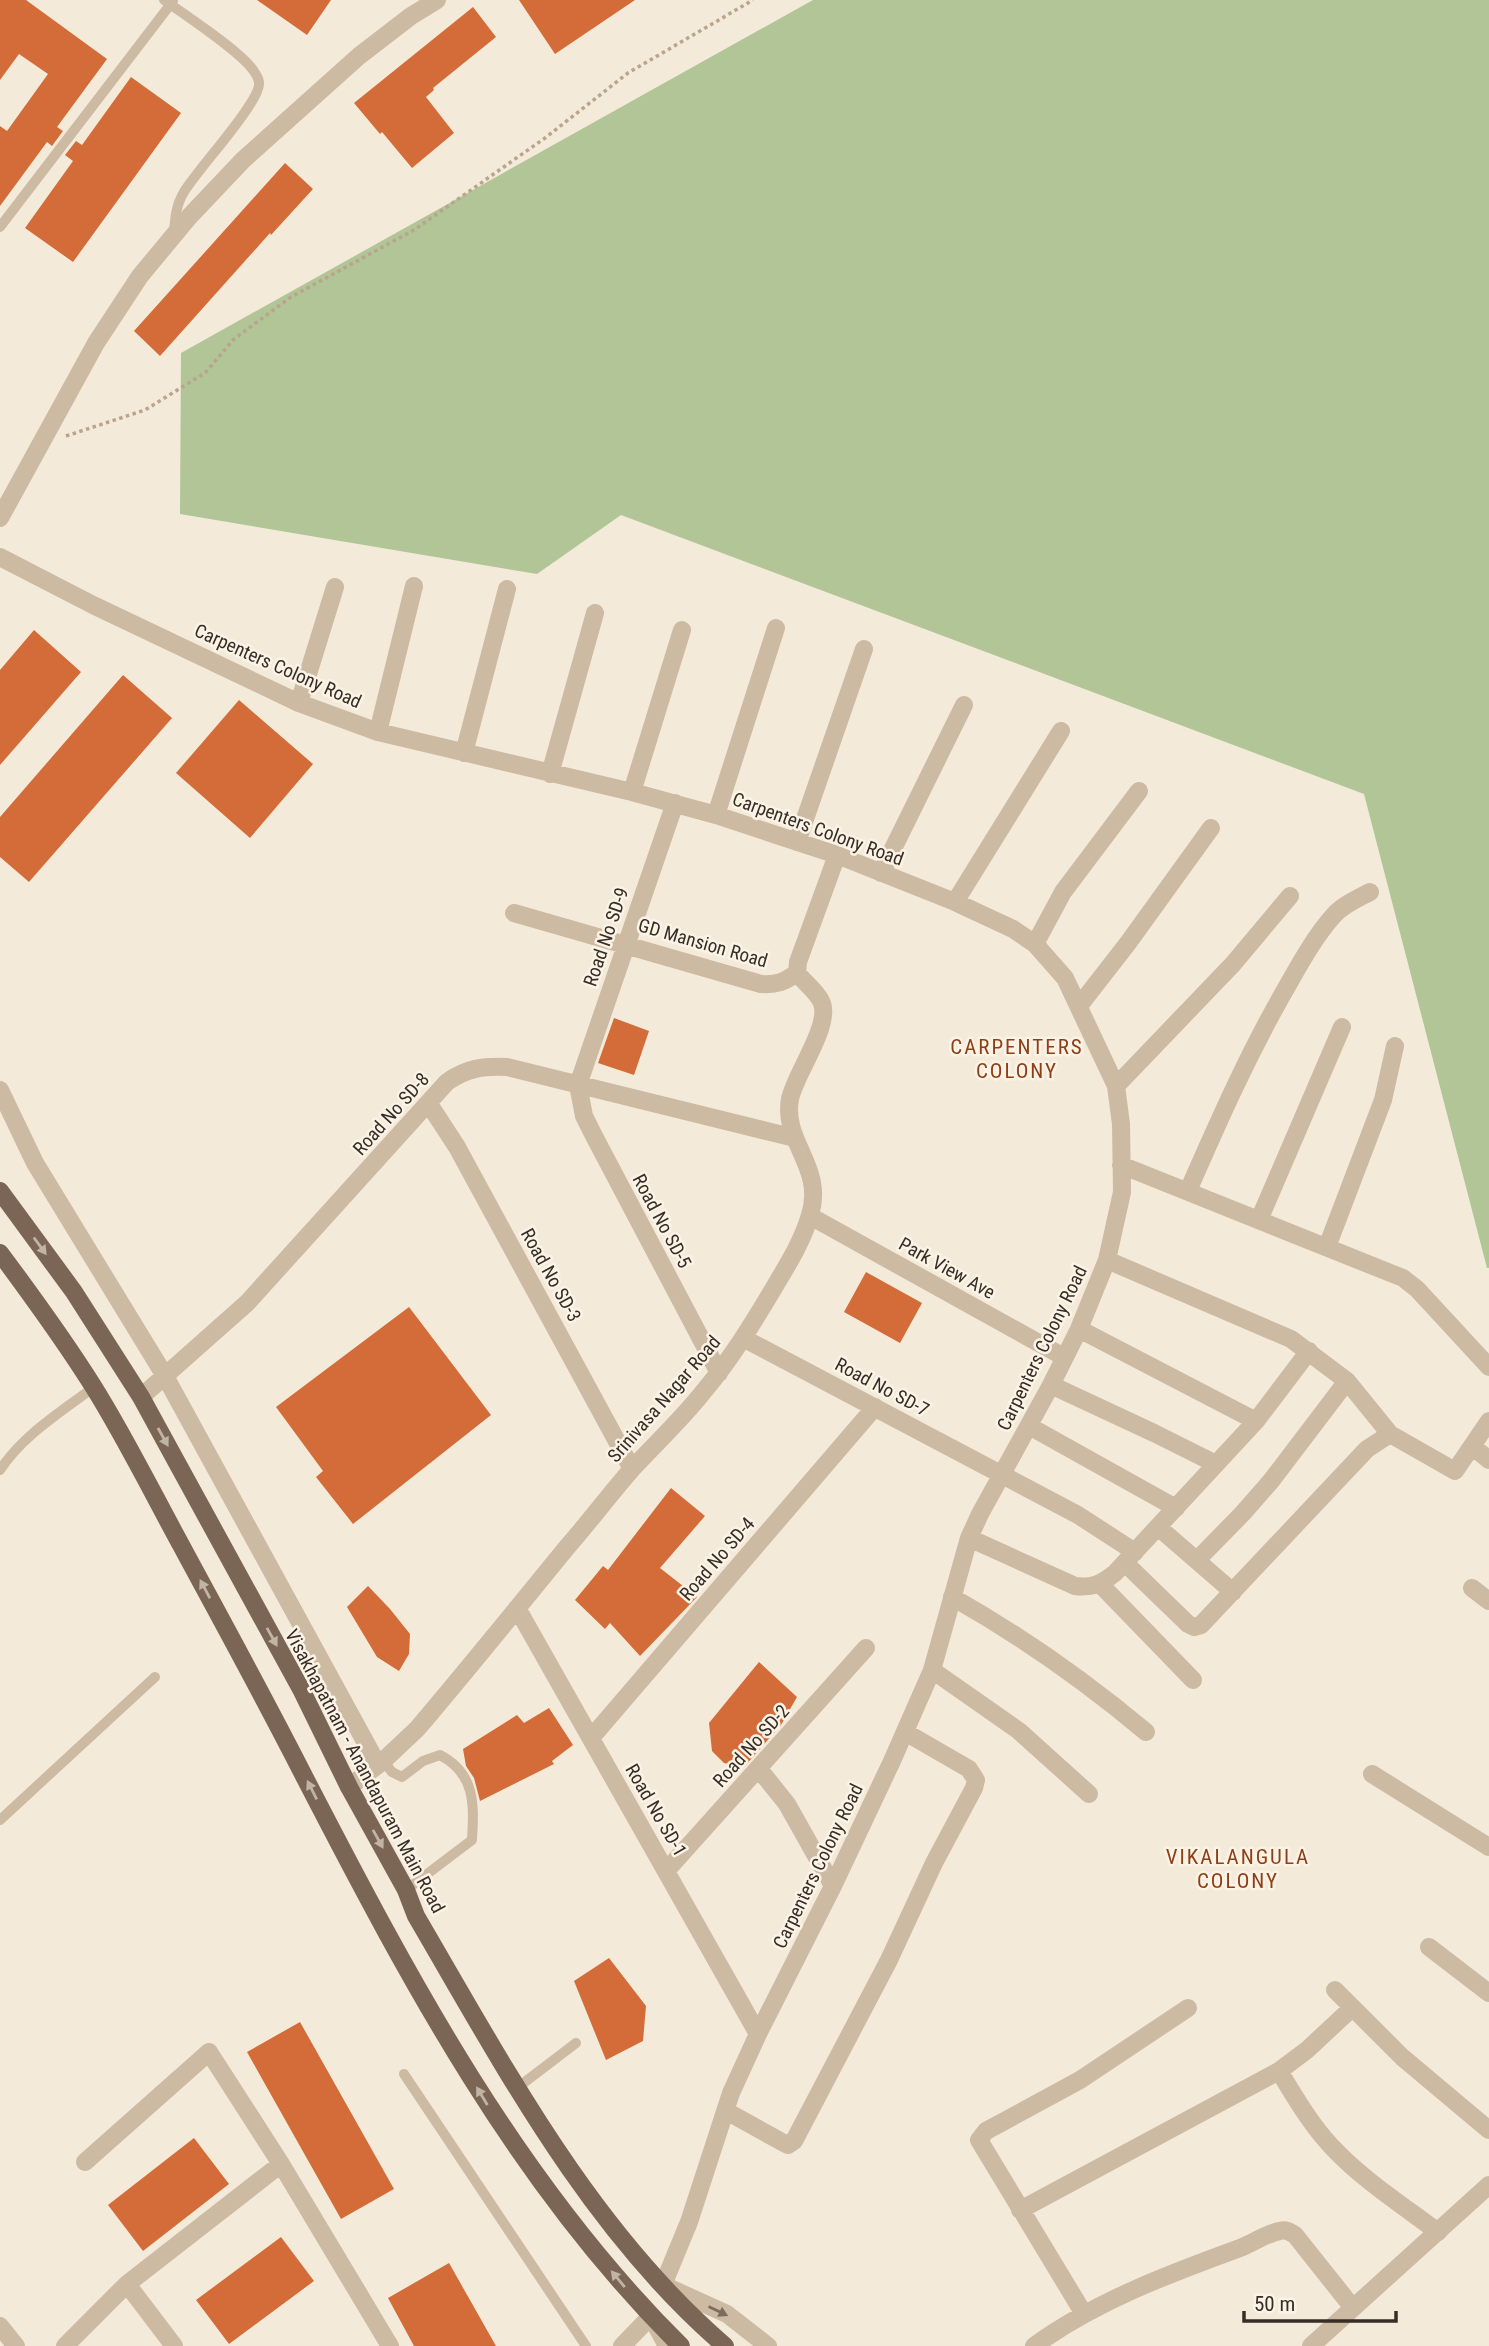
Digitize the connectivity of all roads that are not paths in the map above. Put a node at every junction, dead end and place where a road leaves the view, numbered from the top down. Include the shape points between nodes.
1 (436, 0) edge
2 (169, 2) edge
3 (0, 227) edge
4 (174, 235) junction
5 (0, 518) edge
6 (0, 557) edge
7 (414, 586) dead end
8 (335, 587) dead end
9 (507, 589) dead end
10 (595, 613) dead end
11 (776, 628) dead end
12 (682, 630) dead end
13 (864, 649) dead end
14 (299, 703) junction
15 (964, 705) dead end
16 (1061, 731) dead end
17 (378, 732) junction
18 (464, 753) junction
19 (550, 774) junction
20 (1139, 791) dead end
21 (632, 792) junction
22 (674, 803) junction
23 (716, 815) junction
24 (1211, 828) dead end
25 (797, 842) junction
26 (837, 855) junction
27 (881, 873) junction
28 (1370, 892) dead end
29 (1290, 896) dead end
30 (955, 902) junction
31 (514, 913) dead end
32 (626, 943) junction
33 (1035, 943) junction
34 (797, 973) junction
35 (1079, 1006) junction
36 (1342, 1027) dead end
37 (1395, 1046) dead end
38 (578, 1085) junction
39 (1116, 1086) junction
40 (0, 1090) edge
41 (429, 1104) junction
42 (795, 1138) junction
43 (1121, 1165) junction
44 (0, 1191) edge
45 (1188, 1191) junction
46 (810, 1216) junction
47 (1259, 1220) junction
48 (1326, 1247) junction
49 (0, 1253) edge
50 (1107, 1260) junction
51 (1079, 1329) junction
52 (743, 1338) junction
53 (1309, 1351) junction
54 (1064, 1357) junction
55 (1489, 1367) edge
56 (719, 1373) junction
57 (165, 1376) junction
58 (1346, 1381) junction
59 (1051, 1385) junction
60 (94, 1387) junction
61 (141, 1397) junction
62 (875, 1407) junction
63 (1256, 1421) junction
64 (1489, 1421) edge
65 (1029, 1426) junction
66 (1390, 1434) junction
67 (1472, 1446) junction
68 (1489, 1460) edge
69 (1216, 1464) junction
70 (632, 1469) junction
71 (0, 1470) edge
72 (1002, 1473) junction
73 (1176, 1507) junction
74 (1158, 1527) junction
75 (969, 1538) junction
76 (1130, 1558) junction
77 (1196, 1560) junction
78 (1100, 1584) junction
79 (1472, 1588) dead end
80 (1233, 1592) junction
81 (952, 1597) junction
82 (1489, 1601) edge
83 (516, 1608) junction
84 (866, 1648) dead end
85 (932, 1670) junction
86 (155, 1676) dead end
87 (1193, 1680) dead end
88 (905, 1732) junction
89 (1146, 1732) dead end
90 (591, 1738) junction
91 (381, 1763) junction
92 (759, 1769) junction
93 (1372, 1774) dead end
94 (349, 1787) junction
95 (1089, 1794) dead end
96 (0, 1820) edge
97 (1489, 1847) edge
98 (666, 1871) junction
99 (833, 1886) junction
100 (406, 1890) junction
101 (1429, 1947) dead end
102 (1335, 1990) dead end
103 (1489, 1993) edge
104 (1188, 2008) dead end
105 (1352, 2008) junction
106 (758, 2034) junction
107 (576, 2043) dead end
108 (1279, 2071) junction
109 (404, 2074) dead end
110 (517, 2088) junction
111 (726, 2111) junction
112 (1489, 2130) edge
113 (85, 2162) dead end
114 (281, 2164) junction
115 (1489, 2185) edge
116 (1020, 2210) junction
117 (1438, 2232) junction
118 (127, 2284) junction
119 (663, 2285) junction
120 (1353, 2308) junction
121 (1084, 2315) junction
122 (651, 2316) junction
123 (0, 2326) edge
124 (16, 2346) edge
125 (65, 2346) edge
126 (174, 2346) edge
127 (390, 2346) edge
128 (586, 2346) edge
129 (622, 2346) edge
130 (667, 2346) edge
131 (681, 2346) edge
132 (725, 2346) edge
133 (768, 2346) edge
134 (1034, 2346) edge
135 (1311, 2346) edge

1 - 4 street via 359,56 243,160
2 - 3 lane
2 - 4 lane via 240,56 260,83 248,109 183,194 175,214
4 - 5 street via 140,276 96,343
6 - 14 street, Carpenters Colony Road
7 - 17 street
8 - 14 street
9 - 18 street
10 - 19 street
11 - 23 street
12 - 21 street
13 - 25 street
14 - 17 street, Carpenters Colony Road
15 - 27 street
16 - 30 street
17 - 18 street, Carpenters Colony Road
18 - 19 street, Carpenters Colony Road
19 - 21 street, Carpenters Colony Road
20 - 33 street via 1063,892
21 - 22 street, Carpenters Colony Road
22 - 23 street, Carpenters Colony Road
22 - 32 street, Road No SD-9
23 - 25 street, Carpenters Colony Road
24 - 35 street
25 - 26 street, Carpenters Colony Road
26 - 27 street, Carpenters Colony Road
26 - 34 street
27 - 30 street, Carpenters Colony Road
28 - 45 street via 1336,913 1298,968 1228,1099
29 - 39 street via 1233,964
30 - 33 street, Carpenters Colony Road
31 - 32 street, GD Mansion Road
32 - 34 street, GD Mansion Road via 761,984 774,985
32 - 38 street, Road No SD-9
33 - 35 street, Carpenters Colony Road via 1065,978
34 - 42 street, Srinivasa Nagar Road via 821,1000 824,1013 790,1099
35 - 39 street, Carpenters Colony Road
36 - 47 street
37 - 48 street via 1383,1100
38 - 41 street, Road No SD-8 via 486,1066 457,1075
38 - 42 street, Road No SD-8
38 - 56 street, Road No SD-5 via 594,1136
39 - 43 street, Carpenters Colony Road
40 - 57 street via 35,1163
41 - 57 street, Road No SD-8 via 247,1303
41 - 70 street, Road No SD-3 via 457,1147
42 - 46 street, Srinivasa Nagar Road via 811,1172 815,1194
43 - 45 street
43 - 50 street, Carpenters Colony Road via 1122,1192
44 -> 61 main road, Visakhapatnam - Anandapuram Main Road via 74,1292
45 - 47 street
46 - 52 street, Srinivasa Nagar Road
46 - 54 street, Park View Ave
47 - 48 street
48 - 55 street via 1410,1283
49 - 60 main road
50 - 51 street, Carpenters Colony Road
50 - 53 street via 1291,1339
51 - 54 street, Carpenters Colony Road
51 - 63 street
52 - 56 street, Srinivasa Nagar Road
52 - 62 street, Road No SD-7
53 - 58 street
53 - 63 street
54 - 59 street, Carpenters Colony Road
56 - 70 street, Srinivasa Nagar Road
57 - 61 street, Road No SD-8
57 - 91 street
58 - 66 street
58 - 77 street via 1270,1481
59 - 65 street, Carpenters Colony Road
59 - 69 street
60 - 71 lane via 41,1426
122 -> 60 main road via 547,2191 490,2109 385,1932 273,1714
61 -> 94 main road, Visakhapatnam - Anandapuram Main Road via 302,1691
62 - 72 street, Road No SD-7
62 - 90 street, Road No SD-4
63 - 69 street
64 - 67 street
65 - 72 street, Carpenters Colony Road
65 - 73 street
66 - 67 street via 1455,1471
66 - 80 street via 1367,1449
67 - 68 street
69 - 73 street
70 - 83 street, Srinivasa Nagar Road
72 - 75 street, Carpenters Colony Road
72 - 76 street, Road No SD-7 via 1078,1515
73 - 74 street
74 - 76 street
74 - 77 street
75 - 78 street via 1076,1586
75 - 81 street, Carpenters Colony Road
76 - 78 street
76 - 80 street, Road No SD-7 via 1194,1627 1209,1620
77 - 80 street
78 - 87 street
79 - 82 street
81 - 85 street, Carpenters Colony Road
81 - 89 street via 1099,1692
83 - 90 street, Road No SD-1
83 - 91 street, Srinivasa Nagar Road via 417,1729
84 - 92 street, Road No SD-2
85 - 88 street, Carpenters Colony Road
85 - 95 street via 1019,1731
86 - 96 lane
88 - 99 street, Carpenters Colony Road
88 - 111 street via 969,1769 975,1788 794,2141 782,2142
90 - 98 street, Road No SD-1
91 - 94 street, Srinivasa Nagar Road
91 - 100 lane via 402,1777 440,1755 452,1761 474,1804 472,1840
92 - 98 street, Road No SD-2
92 - 99 street via 787,1804
93 - 97 street
94 -> 100 main road, Visakhapatnam - Anandapuram Main Road
98 - 106 street, Road No SD-1
99 - 106 street, Carpenters Colony Road
100 - 110 main road, Visakhapatnam - Anandapuram Main Road via 416,1916
101 - 103 street
102 - 105 street
104 - 116 street via 1080,2080 981,2135 981,2146
105 - 108 street
105 - 112 street
106 - 111 street, Carpenters Colony Road
107 - 110 lane
108 - 116 street
108 - 117 street via 1331,2146
109 - 128 lane
110 - 119 main road, Visakhapatnam - Anandapuram Main Road via 582,2184
111 - 119 street, Carpenters Colony Road
113 - 114 street via 209,2052
114 - 118 street
114 - 127 street
115 - 117 street
116 - 121 street
117 - 120 street
118 - 125 street
118 - 126 street
119 - 132 main road, Visakhapatnam - Anandapuram Main Road
119 -> 133 street via 727,2314
120 - 121 street via 1287,2230 1177,2270
120 - 135 street
121 - 134 street
122 - 129 street
122 - 130 street
122 - 131 main road
123 - 124 street

